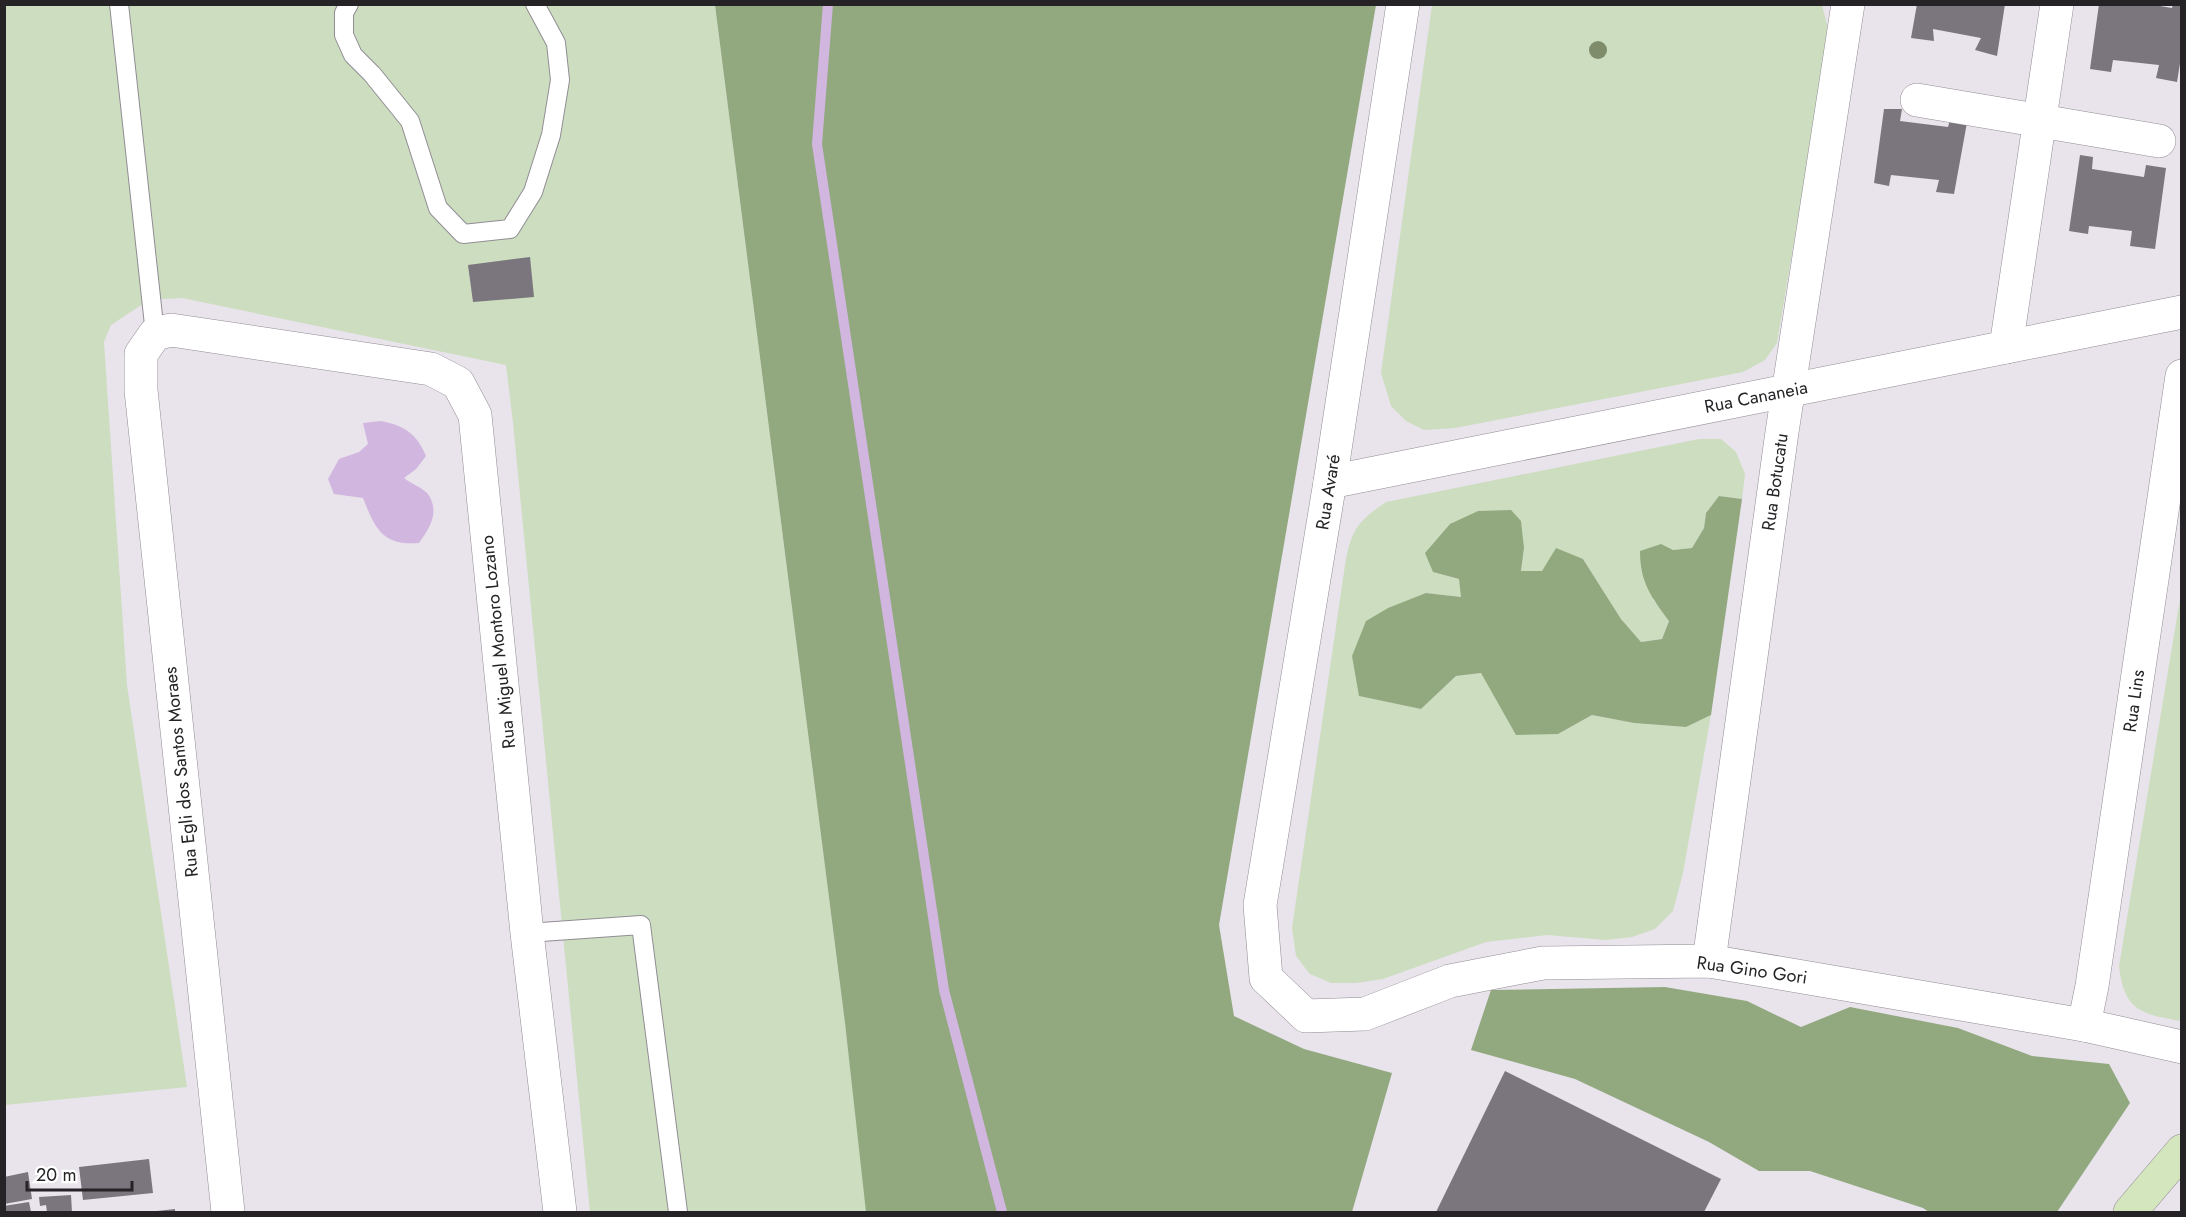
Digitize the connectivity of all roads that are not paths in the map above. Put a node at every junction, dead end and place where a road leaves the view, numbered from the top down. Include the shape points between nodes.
1 (119, 4) edge
2 (349, 4) edge
3 (535, 4) edge
4 (1402, 4) edge
5 (1848, 4) edge
6 (2057, 4) edge
7 (1917, 100) dead end
8 (2040, 121) junction
9 (2159, 141) dead end
10 (2181, 312) edge
11 (154, 334) junction
12 (2006, 347) junction
13 (2181, 376) edge
14 (1788, 391) junction
15 (1330, 482) junction
16 (527, 933) junction
17 (1709, 961) junction
18 (1266, 978) joint
19 (2084, 1025) junction
20 (2181, 1047) edge
21 (2181, 1151) edge
22 (228, 1212) edge
23 (560, 1212) edge
24 (678, 1212) edge
25 (2130, 1212) edge

1 - 11 lane
2 - 3 lane via 344,13 344,35 353,55 410,121 438,208 463,234 510,229 533,192 551,135 560,80 556,43
4 - 15 street, Rua Avaré
5 - 14 street, Rua Botucatu
6 - 8 street
7 - 8 street
8 - 9 street
8 - 12 street
10 - 12 street, Rua Cananeia
11 - 16 street, Rua Miguel Montoro Lozano via 171,330 431,369 458,383 475,415
11 - 22 street, Rua Egli dos Santos Moraes via 141,354 141,390
12 - 14 street, Rua Cananeia
13 - 19 street, Rua Lins
14 - 15 street, Rua Cananeia
14 - 17 street, Rua Botucatu
15 - 18 street, Rua Avaré via 1260,905
16 - 23 street, Rua Miguel Montoro Lozano
16 - 24 lane via 641,925
17 - 18 street, Rua Gino Gori via 1543,963 1450,981 1365,1014 1306,1016
17 - 19 street, Rua Gino Gori
19 - 20 street, Rua Gino Gori
21 - 25 main road

